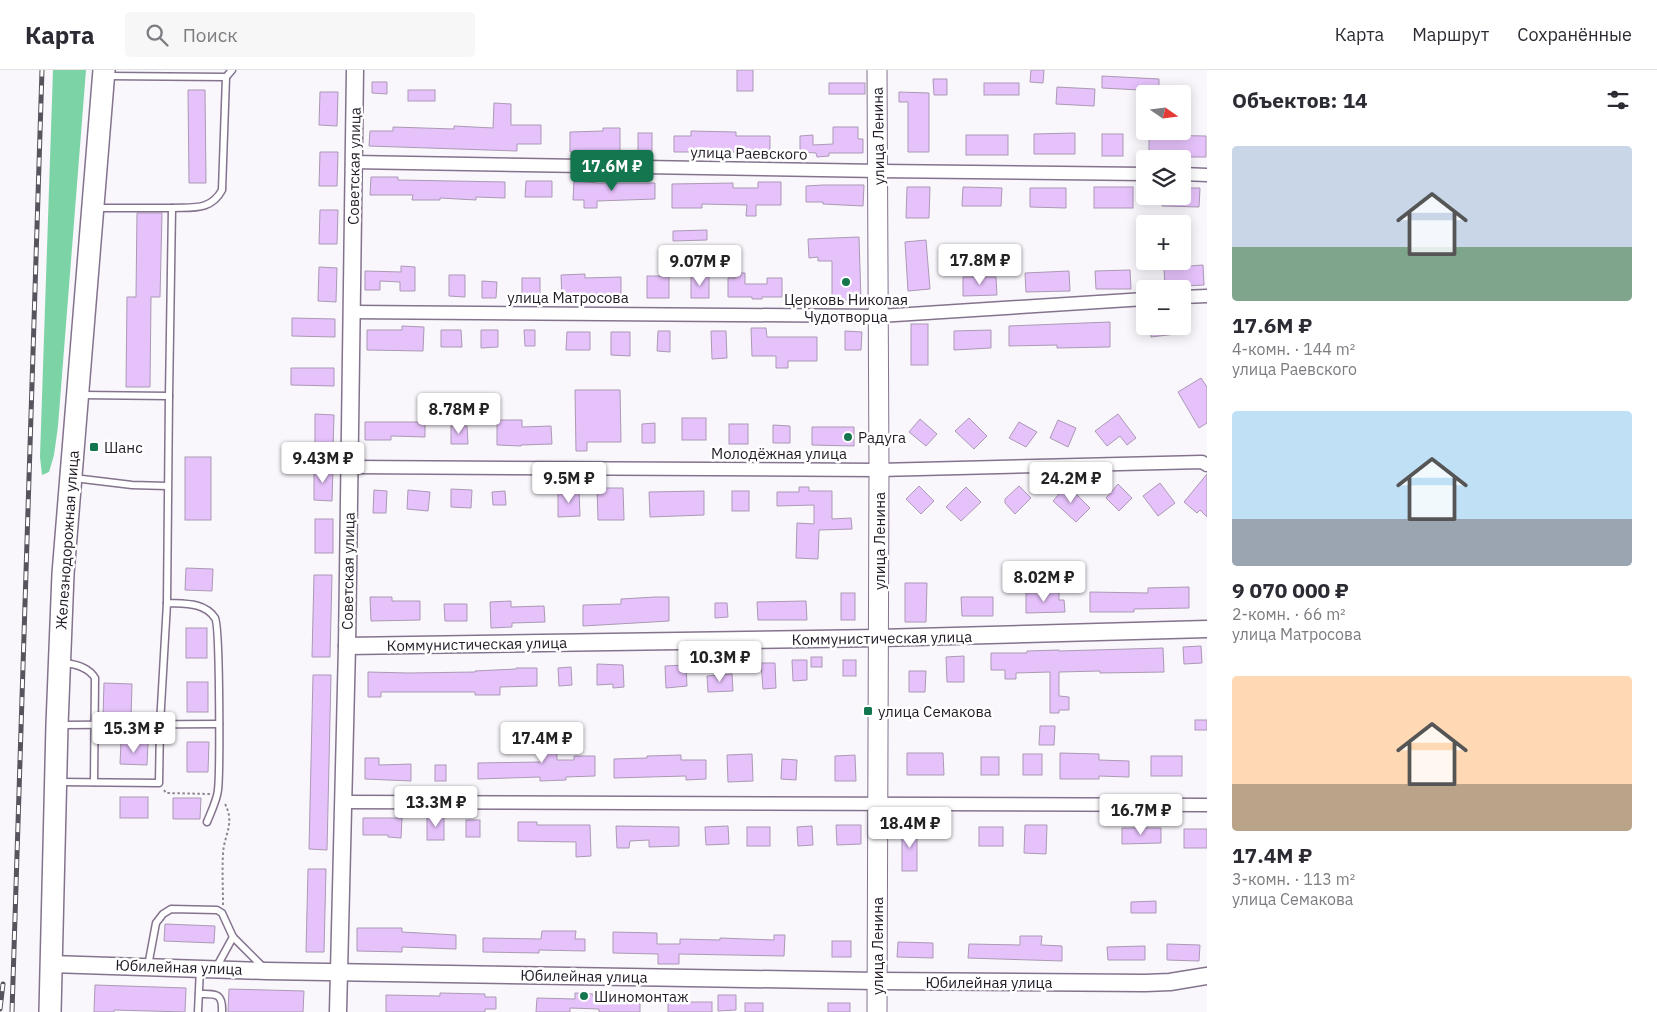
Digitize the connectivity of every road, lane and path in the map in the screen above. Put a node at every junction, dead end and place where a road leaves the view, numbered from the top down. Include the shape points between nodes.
1 (232, 70) edge
2 (356, 70) edge
3 (877, 70) edge
4 (103, 73) edge
5 (226, 77) junction
6 (353, 162) junction
7 (878, 171) junction
8 (1136, 174) edge
9 (1191, 174) edge
10 (1207, 175) edge
11 (93, 208) junction
12 (172, 208) junction
13 (1207, 296) edge
14 (1191, 297) edge
15 (1136, 300) edge
16 (351, 312) junction
17 (879, 316) junction
18 (78, 395) junction
19 (169, 396) junction
20 (1205, 462) edge
21 (350, 467) junction
22 (879, 470) junction
23 (70, 477) junction
24 (167, 486) junction
25 (167, 603) junction
26 (1207, 629) edge
27 (879, 638) junction
28 (347, 646) junction
29 (59, 663) junction
30 (57, 724) junction
31 (160, 724) junction
32 (219, 724) junction
33 (95, 726) junction
34 (55, 782) junction
35 (94, 782) junction
36 (159, 782) junction
37 (217, 792) junction
38 (343, 802) junction
39 (878, 804) junction
40 (1207, 805) edge
41 (207, 822) dead end
42 (229, 928) junction
43 (233, 937) junction
44 (51, 964) junction
45 (148, 966) junction
46 (208, 968) junction
47 (266, 971) junction
48 (338, 972) junction
49 (1207, 976) edge
50 (877, 981) junction
51 (199, 994) junction
52 (50, 1012) edge
53 (198, 1012) edge
54 (222, 1012) edge
55 (338, 1012) edge
56 (877, 1012) edge

1 - 5 lane
2 - 6 street, Советская улица
3 - 7 main road, улица Ленина
4 - 5 lane
4 - 11 main road, Железнодорожная улица
5 - 12 lane via 222,190 209,204
6 - 7 street, улица Раевского
6 - 16 street, Советская улица
7 - 8 street, улица Раевского
7 - 17 main road, улица Ленина
9 - 10 street
11 - 12 lane
11 - 18 main road, Железнодорожная улица
12 - 19 lane
13 - 14 street
15 - 17 street, улица Матросова
16 - 17 street, улица Матросова
16 - 21 street, Советская улица
17 - 22 main road, улица Ленина
18 - 19 lane
18 - 23 main road, Железнодорожная улица
19 - 24 lane
20 - 22 street, Молодёжная улица
21 - 22 street, Молодёжная улица
21 - 28 street, Советская улица
22 - 27 main road, улица Ленина
23 - 24 lane
23 - 29 main road, Железнодорожная улица
24 - 25 lane
25 - 31 lane
25 - 32 lane via 199,605 217,620
26 - 27 street, Коммунистическая улица
27 - 28 street, Коммунистическая улица
27 - 39 main road, улица Ленина
28 - 38 street, Советская улица
29 - 30 main road, Железнодорожная улица
29 - 33 lane via 92,672 96,678
30 - 33 lane
30 - 34 main road, Железнодорожная улица
31 - 32 lane
31 - 33 lane
31 - 36 lane
32 - 37 lane
33 - 35 lane
34 - 35 lane
34 - 44 main road, Железнодорожная улица
35 - 36 lane
36 - 37 path via 166,793
37 - 41 lane
37 - 42 path via 229,809 229,830 223,851 223,907
38 - 39 street
38 - 48 street, Советская улица
39 - 40 street
39 - 50 main road, улица Ленина
42 - 43 lane
42 - 45 lane via 217,910 171,909 156,923
43 - 46 lane
43 - 47 lane
44 - 45 street, Юбилейная улица
44 - 52 main road, Железнодорожная улица
45 - 46 street, Юбилейная улица
46 - 47 street, Юбилейная улица
46 - 51 lane
47 - 48 street, Юбилейная улица
48 - 50 street, Юбилейная улица
48 - 55 street, Советская улица
49 - 50 street, Юбилейная улица via 1145,983
50 - 56 main road, улица Ленина
51 - 53 lane
51 - 54 lane via 220,996

